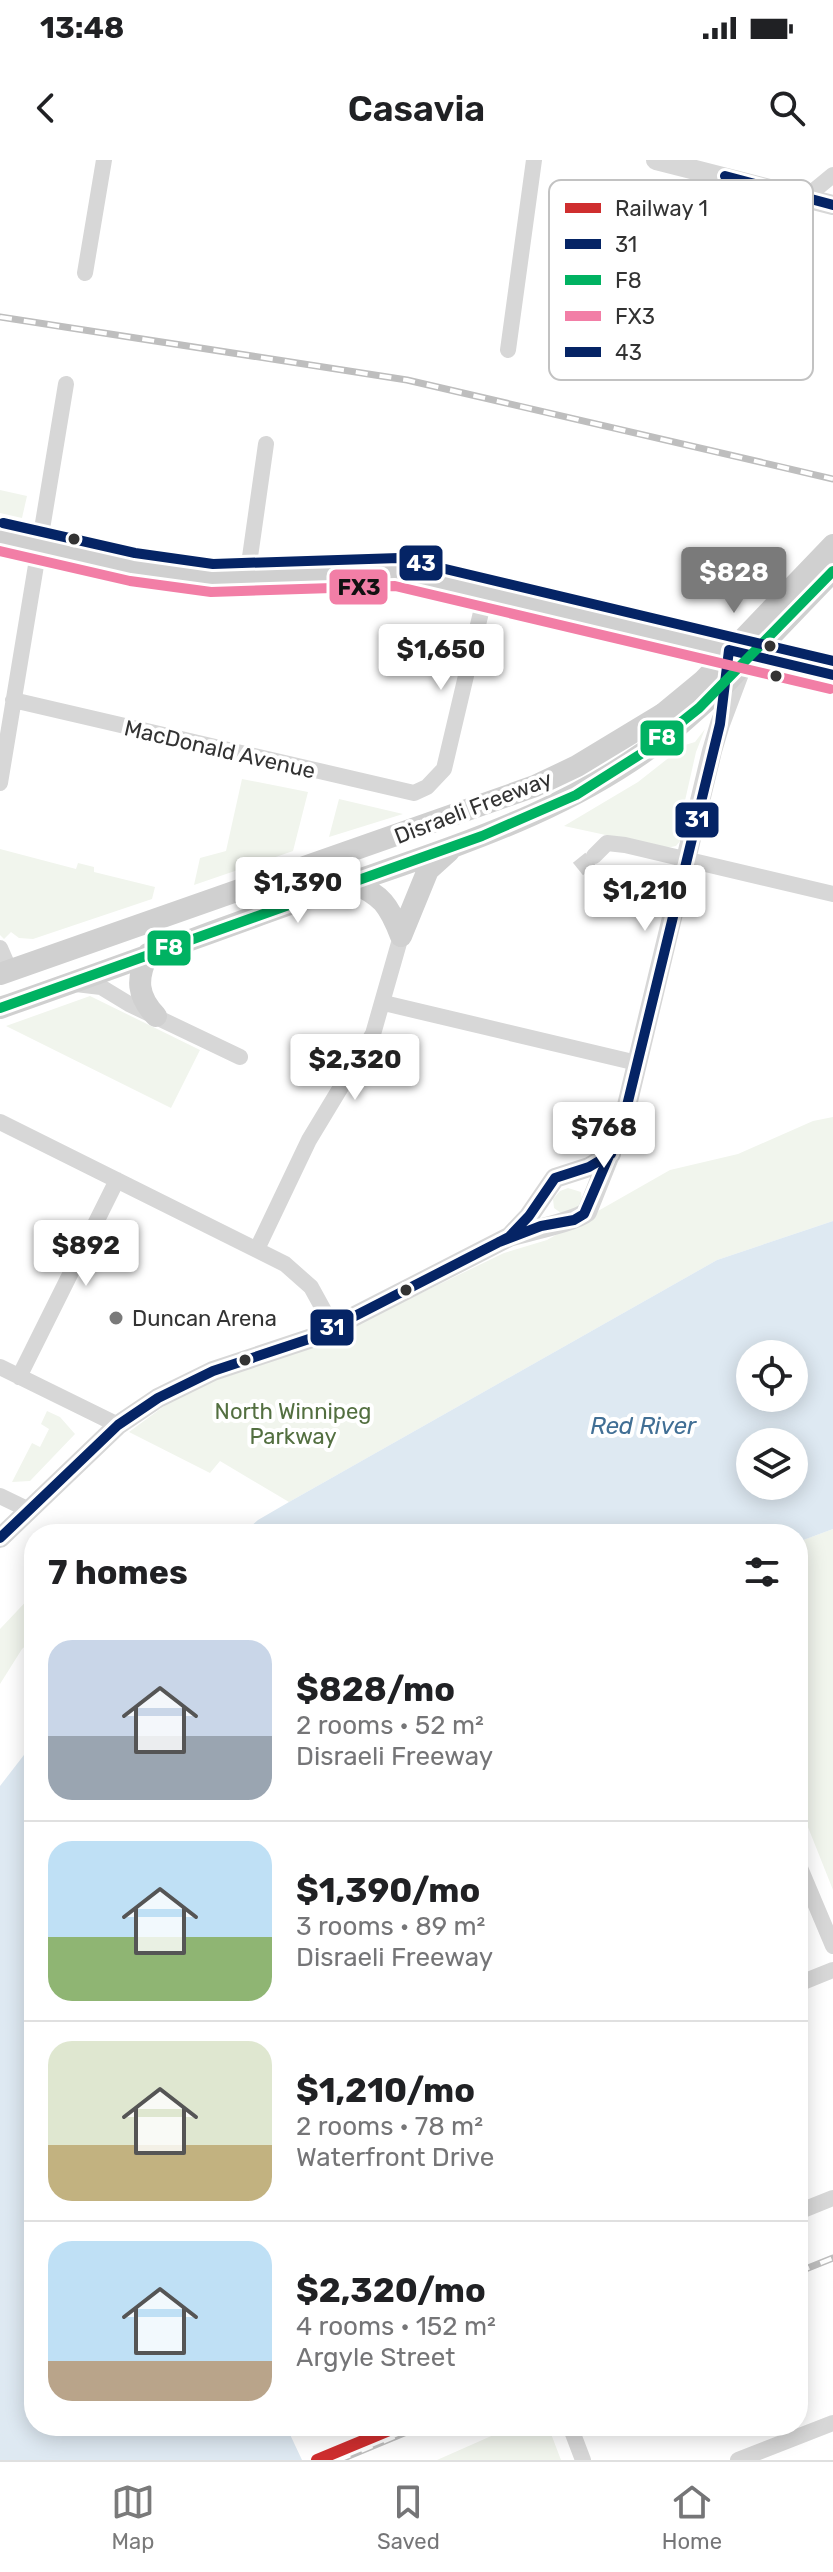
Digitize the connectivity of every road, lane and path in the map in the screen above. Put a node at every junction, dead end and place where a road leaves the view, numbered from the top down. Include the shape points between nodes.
1 (104, 160) edge
2 (534, 160) edge
3 (656, 160) edge
4 (711, 160) edge
5 (833, 175) edge
6 (725, 176) junction
7 (740, 180) edge
8 (813, 191) edge
9 (813, 200) edge
10 (833, 205) edge
11 (85, 273) dead end
12 (508, 350) dead end
13 (66, 384) dead end
14 (266, 444) dead end
15 (0, 537) edge
16 (39, 545) junction
17 (833, 545) edge
18 (833, 571) edge
19 (247, 578) junction
20 (486, 591) junction
21 (737, 652) junction
22 (833, 675) edge
23 (13, 700) junction
24 (670, 721) junction
25 (0, 783) edge
26 (456, 846) junction
27 (594, 856) tunnel mouth
28 (685, 859) junction
29 (351, 882) junction
30 (833, 894) edge
31 (401, 936) junction
32 (0, 948) edge
33 (148, 954) junction
34 (3, 977) edge
35 (71, 984) junction
36 (384, 1003) junction
37 (0, 1008) edge
38 (156, 1016) junction
39 (240, 1057) dead end
40 (637, 1063) junction
41 (0, 1122) edge
42 (611, 1154) junction
43 (568, 1174) junction
44 (117, 1180) junction
45 (546, 1191) junction
46 (591, 1203) junction
47 (570, 1221) junction
48 (509, 1237) junction
49 (257, 1249) junction
50 (333, 1327) junction
51 (0, 1367) edge
52 (19, 1377) junction
53 (118, 1425) junction
54 (0, 1496) edge
55 (29, 1510) junction
56 (0, 1538) edge
57 (808, 1887) edge
58 (833, 1946) edge
59 (833, 1970) edge
60 (808, 1980) edge
61 (833, 2198) edge
62 (808, 2208) edge
63 (833, 2423) edge
64 (808, 2433) edge
65 (574, 2436) edge
66 (800, 2436) edge
67 (583, 2460) edge
68 (738, 2460) edge

1 - 11 street
2 - 12 street
3 - 6 street
4 - 6 street
5 - 8 street
6 - 7 street
9 - 10 street
13 - 16 street
14 - 19 street
15 - 16 main road
16 - 19 main road via 208,578
16 - 23 street
17 - 24 main road, Disraeli Freeway, bridge
18 - 24 main road, Disraeli Freeway, bridge via 721,688
19 - 20 main road via 379,571
20 - 21 main road
20 - 23 street, MacDonald Avenue via 444,769 414,793
21 - 22 main road
21 - 28 street
23 - 25 street
24 - 26 main road, Disraeli Freeway via 631,762 576,795
24 - 34 main road, Disraeli Freeway via 535,786
26 - 29 main road, Disraeli Freeway
26 - 31 main road via 428,870
27 - 28 street via 607,843
28 - 30 street
28 - 40 street
29 - 31 main road via 387,904
29 - 33 main road, Disraeli Freeway
31 - 36 street
32 - 34 street via 9,963
33 - 35 main road, Disraeli Freeway
33 - 38 main road via 139,988
35 - 37 main road, Disraeli Freeway
35 - 38 street via 101,987
36 - 40 street
36 - 49 street via 373,1034 309,1140
38 - 39 street
40 - 42 street
41 - 44 street
42 - 43 street
42 - 46 street
43 - 45 street via 555,1178
43 - 46 street via 586,1183
44 - 49 street
44 - 52 street
45 - 47 street via 550,1212
45 - 48 street
46 - 47 street
47 - 48 street
48 - 50 street
49 - 50 street via 304,1279
50 - 53 street via 188,1382
51 - 52 street
52 - 53 street
53 - 55 street
54 - 55 street
55 - 56 street
57 - 58 street
59 - 60 street
61 - 62 street
63 - 64 street
65 - 67 street
66 - 68 street

